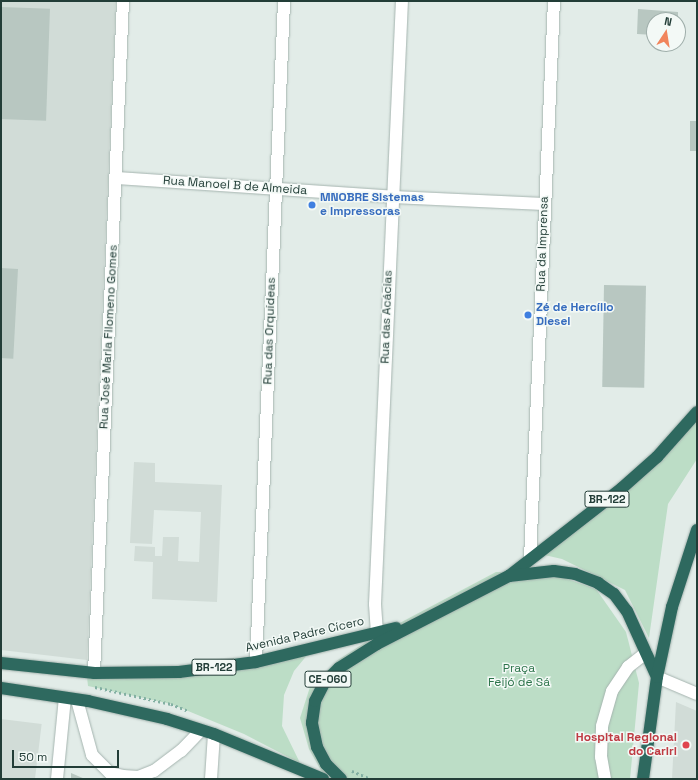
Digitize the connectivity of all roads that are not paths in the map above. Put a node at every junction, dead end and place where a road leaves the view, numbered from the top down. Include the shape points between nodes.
1 (123, 1) edge
2 (284, 1) edge
3 (402, 1) edge
4 (554, 1) edge
5 (117, 178) junction
6 (276, 189) junction
7 (392, 197) junction
8 (544, 204) junction
9 (697, 412) edge
10 (697, 530) edge
11 (530, 559) junction
12 (509, 576) junction
13 (422, 620) junction
14 (377, 633) junction
15 (646, 653) junction
16 (256, 662) junction
17 (1, 663) edge
18 (94, 673) junction
19 (657, 677) junction
20 (1, 688) edge
21 (697, 694) edge
22 (71, 699) junction
23 (201, 730) junction
24 (214, 734) junction
25 (57, 779) edge
26 (211, 779) edge
27 (323, 779) edge
28 (341, 779) edge
29 (605, 779) edge
30 (643, 779) edge

1 - 5 street, Rua José Maria Filomeno Gomes
2 - 6 street, Rua das Orquídeas
3 - 7 street, Rua das Acácias
4 - 8 street, Rua da Imprensa
5 - 6 street, Rua Manoel B de Almeida
5 - 18 street, Rua José Maria Filomeno Gomes
6 - 7 street, Rua Manoel B de Almeida
6 - 16 street, Rua das Orquídeas
7 - 8 street, Rua Manoel B de Almeida
7 - 14 street, Rua das Acácias via 375,604
8 - 11 street, Rua da Imprensa
9 - 11 highway, BR-122 via 657,457 622,488
10 - 19 highway via 672,607
11 - 12 highway, BR-122
12 - 13 highway, BR-122
12 - 15 highway via 554,571 575,574 598,583 614,594 627,611
13 - 14 highway, Avenida Padre Cícero / BR-122
13 - 28 highway, CE-060 via 339,668 324,683 315,701 312,723 317,747 326,764
14 - 16 highway, Avenida Padre Cícero / BR-122
15 - 19 highway
15 - 29 street via 628,667 612,691 602,726 601,757
16 - 18 highway, Avenida Padre Cícero / BR-122 via 179,672
17 - 18 highway, Avenida Padre Cícero / BR-122
19 - 21 street
19 - 30 highway
20 - 22 highway
22 - 23 highway via 153,715
22 - 23 street via 92,755 110,773 138,777 154,771 181,751
22 - 25 street
23 - 24 highway
24 - 26 street
24 - 27 highway

